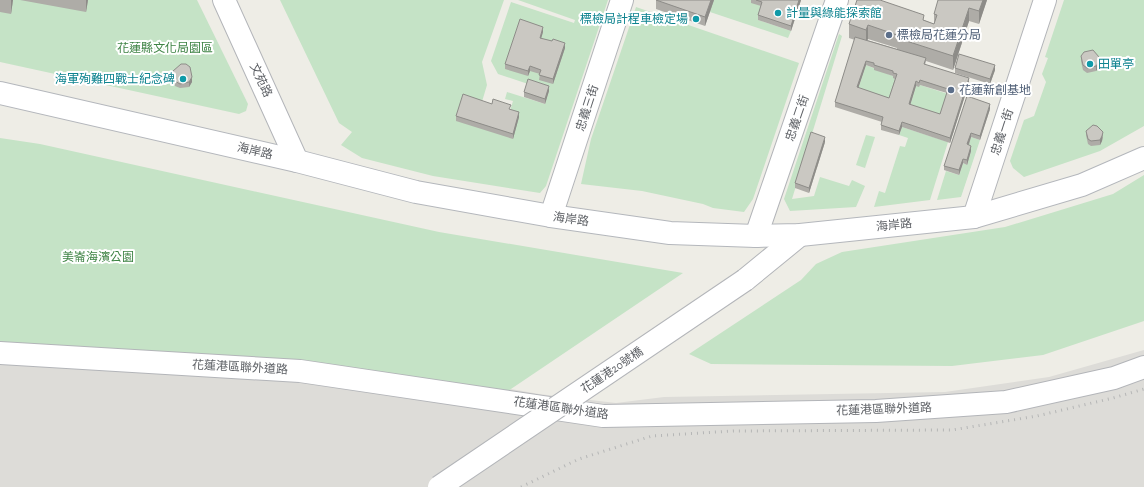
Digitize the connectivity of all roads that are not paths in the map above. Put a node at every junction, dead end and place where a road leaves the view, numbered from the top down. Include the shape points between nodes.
1 (224, 0) edge
2 (622, 0) edge
3 (838, 0) edge
4 (1045, 0) edge
5 (0, 93) edge
6 (1144, 158) edge
7 (297, 161) junction
8 (551, 216) junction
9 (974, 217) junction
10 (800, 235) junction
11 (756, 236) junction
12 (0, 353) edge
13 (1144, 367) edge
14 (439, 487) edge

1 - 7 street, 文苑路
2 - 8 street, 忠義三街
3 - 11 street, 忠義二街
4 - 9 street, 忠義一街
5 - 7 street, 海岸路
6 - 9 street, 海岸路 via 1082,185
7 - 8 street, 海岸路 via 416,192
8 - 11 street, 海岸路 via 670,233
9 - 10 street, 海岸路
10 - 11 street, 海岸路
10 - 14 street, 花蓮港20號橋, bridge via 745,280
12 - 13 street, 花蓮港區聯外道路 via 300,371 603,416 876,411 1006,402 1114,378

